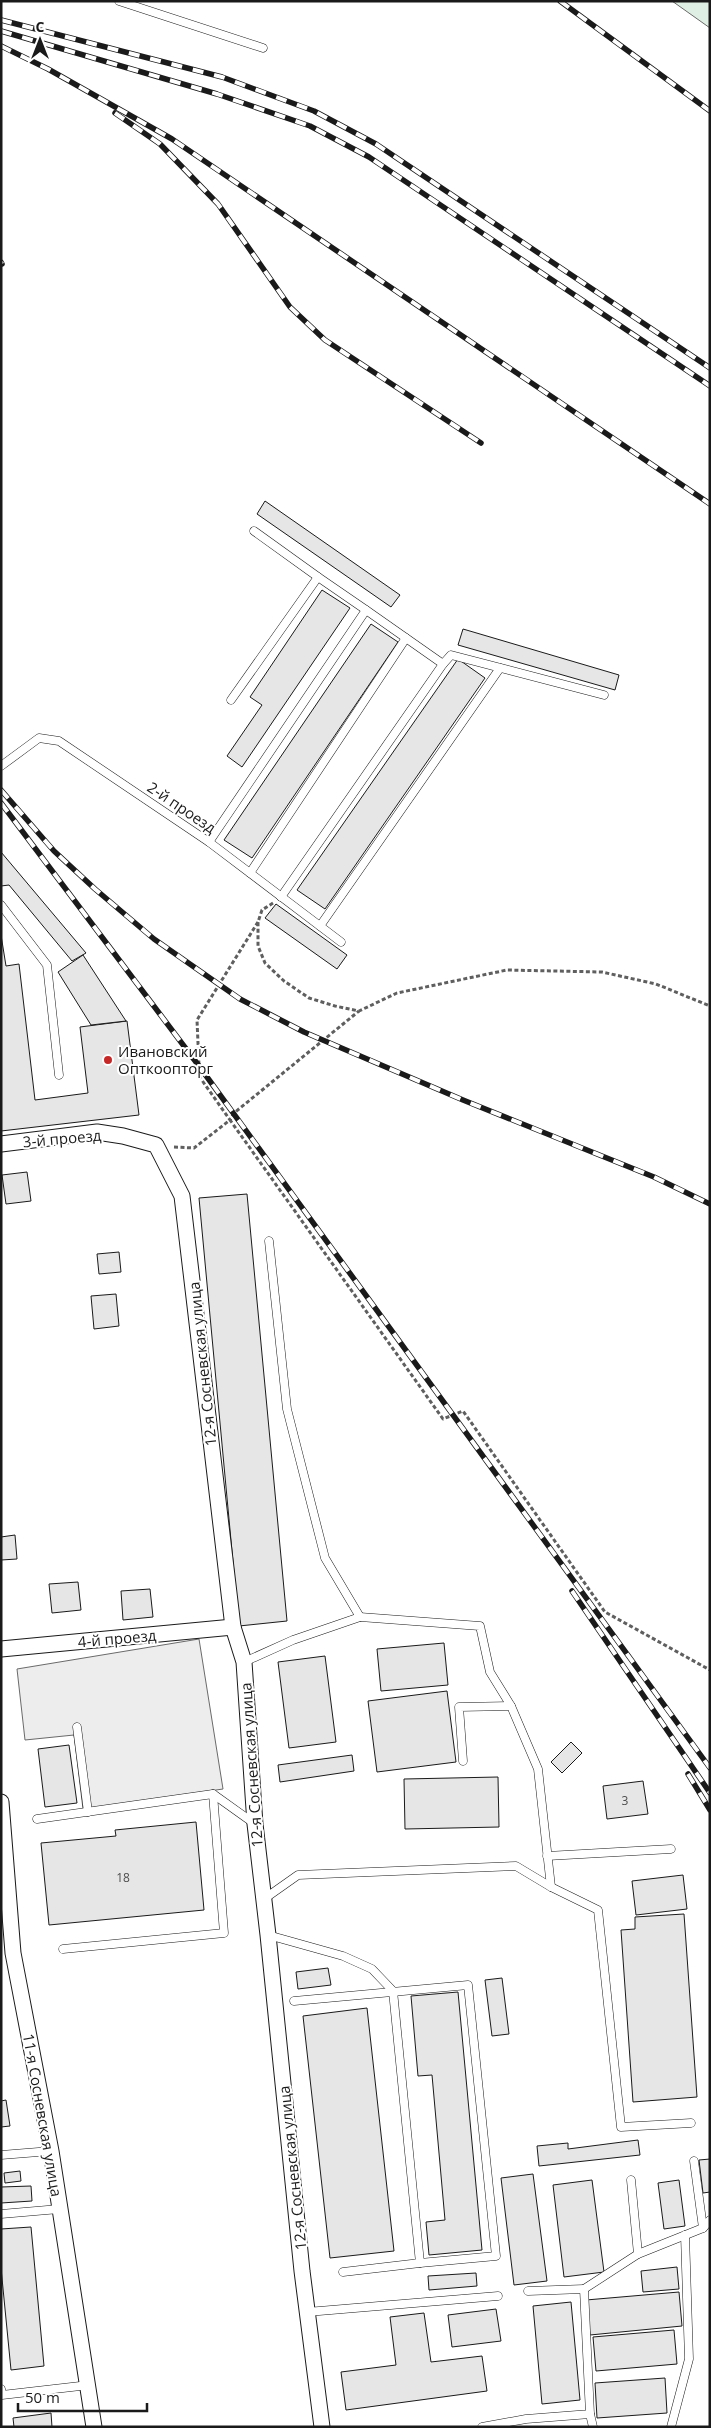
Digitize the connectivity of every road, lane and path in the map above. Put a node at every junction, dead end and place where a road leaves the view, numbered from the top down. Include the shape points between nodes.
1 (119, 1) edge
2 (263, 48) dead end
3 (254, 531) dead end
4 (318, 577) junction
5 (366, 610) junction
6 (406, 638) junction
7 (443, 664) junction
8 (500, 668) junction
9 (604, 695) dead end
10 (231, 700) dead end
11 (1, 766) edge
12 (209, 842) junction
13 (250, 873) junction
14 (281, 897) junction
15 (1, 905) edge
16 (258, 922) junction
17 (320, 926) junction
18 (341, 942) dead end
19 (710, 1006) edge
20 (359, 1011) junction
21 (59, 1075) dead end
22 (230, 1120) junction
23 (1, 1144) edge
24 (156, 1146) junction
25 (269, 1241) dead end
26 (360, 1617) junction
27 (233, 1627) junction
28 (1, 1649) edge
29 (244, 1662) junction
30 (710, 1670) edge
31 (511, 1706) junction
32 (77, 1727) dead end
33 (463, 1761) dead end
34 (213, 1794) junction
35 (1, 1802) edge
36 (88, 1812) junction
37 (37, 1819) dead end
38 (255, 1824) junction
39 (670, 1849) dead end
40 (547, 1856) junction
41 (551, 1888) junction
42 (264, 1899) junction
43 (268, 1936) junction
44 (63, 1949) dead end
45 (393, 1991) junction
46 (294, 2001) dead end
47 (691, 2123) dead end
48 (51, 2150) junction
49 (1, 2155) edge
50 (694, 2162) dead end
51 (630, 2180) dead end
52 (59, 2209) junction
53 (1, 2214) edge
54 (710, 2220) edge
55 (703, 2228) junction
56 (684, 2235) junction
57 (638, 2254) junction
58 (420, 2263) junction
59 (343, 2272) dead end
60 (584, 2289) junction
61 (528, 2291) dead end
62 (498, 2296) dead end
63 (307, 2312) junction
64 (88, 2385) junction
65 (2, 2393) edge
66 (590, 2414) junction
67 (526, 2423) edge
68 (94, 2427) edge
69 (322, 2427) edge
70 (482, 2427) edge
71 (593, 2427) edge
72 (671, 2427) edge

1 - 2 lane
3 - 4 lane
4 - 5 lane
4 - 10 lane
5 - 6 lane
5 - 12 lane
6 - 7 lane
6 - 13 lane
7 - 8 lane via 451,655
7 - 14 lane
8 - 9 lane
8 - 17 lane
11 - 12 lane, 2-й проезд via 39,738 59,741
12 - 13 lane, 2-й проезд
13 - 14 lane, 2-й проезд
14 - 16 path via 262,910
14 - 17 lane, 2-й проезд
15 - 21 lane via 47,965
16 - 20 path via 258,946 265,963 284,981 309,998
16 - 22 path via 197,1020 199,1066 194,1069
17 - 18 lane, 2-й проезд
19 - 20 path via 656,984 602,972 507,970 397,993
20 - 22 path via 234,1113
22 - 24 path via 194,1148
22 - 30 path via 443,1419 463,1411 605,1612
23 - 24 street, 3-й проезд via 97,1132
24 - 27 street, 12-я Сосневская улица via 182,1196
25 - 26 lane via 287,1409 325,1558
26 - 29 lane via 293,1640
26 - 31 lane via 480,1626 490,1672
27 - 28 street, 4-й проезд
27 - 29 street, 12-я Сосневская улица
29 - 38 street, 12-я Сосневская улица
31 - 33 lane via 459,1707
31 - 40 lane via 538,1769
32 - 36 lane
34 - 36 lane
34 - 38 lane
34 - 44 lane via 224,1933
35 - 48 street, 11-я Сосневская улица via 13,1953
36 - 37 lane
38 - 42 street, 12-я Сосневская улица
39 - 40 lane
40 - 41 lane
41 - 42 lane via 516,1866 506,1866 298,1875
41 - 47 lane via 598,1910 621,2127
42 - 43 street, 12-я Сосневская улица
43 - 45 lane via 343,1956 372,1969
43 - 63 street, 12-я Сосневская улица
45 - 46 lane
45 - 58 lane
45 - 58 lane via 468,1985 496,2256
48 - 49 lane
48 - 52 street, 11-я Сосневская улица
50 - 55 lane
51 - 57 lane
52 - 53 lane
52 - 64 street, 11-я Сосневская улица
54 - 55 lane
55 - 56 lane
56 - 57 lane
56 - 72 lane via 689,2359
57 - 60 lane
58 - 59 lane
60 - 61 lane
60 - 66 lane
62 - 63 lane
63 - 69 street, 12-я Сосневская улица
64 - 65 lane
64 - 68 street, 11-я Сосневская улица
66 - 67 lane
66 - 71 lane
67 - 70 lane

